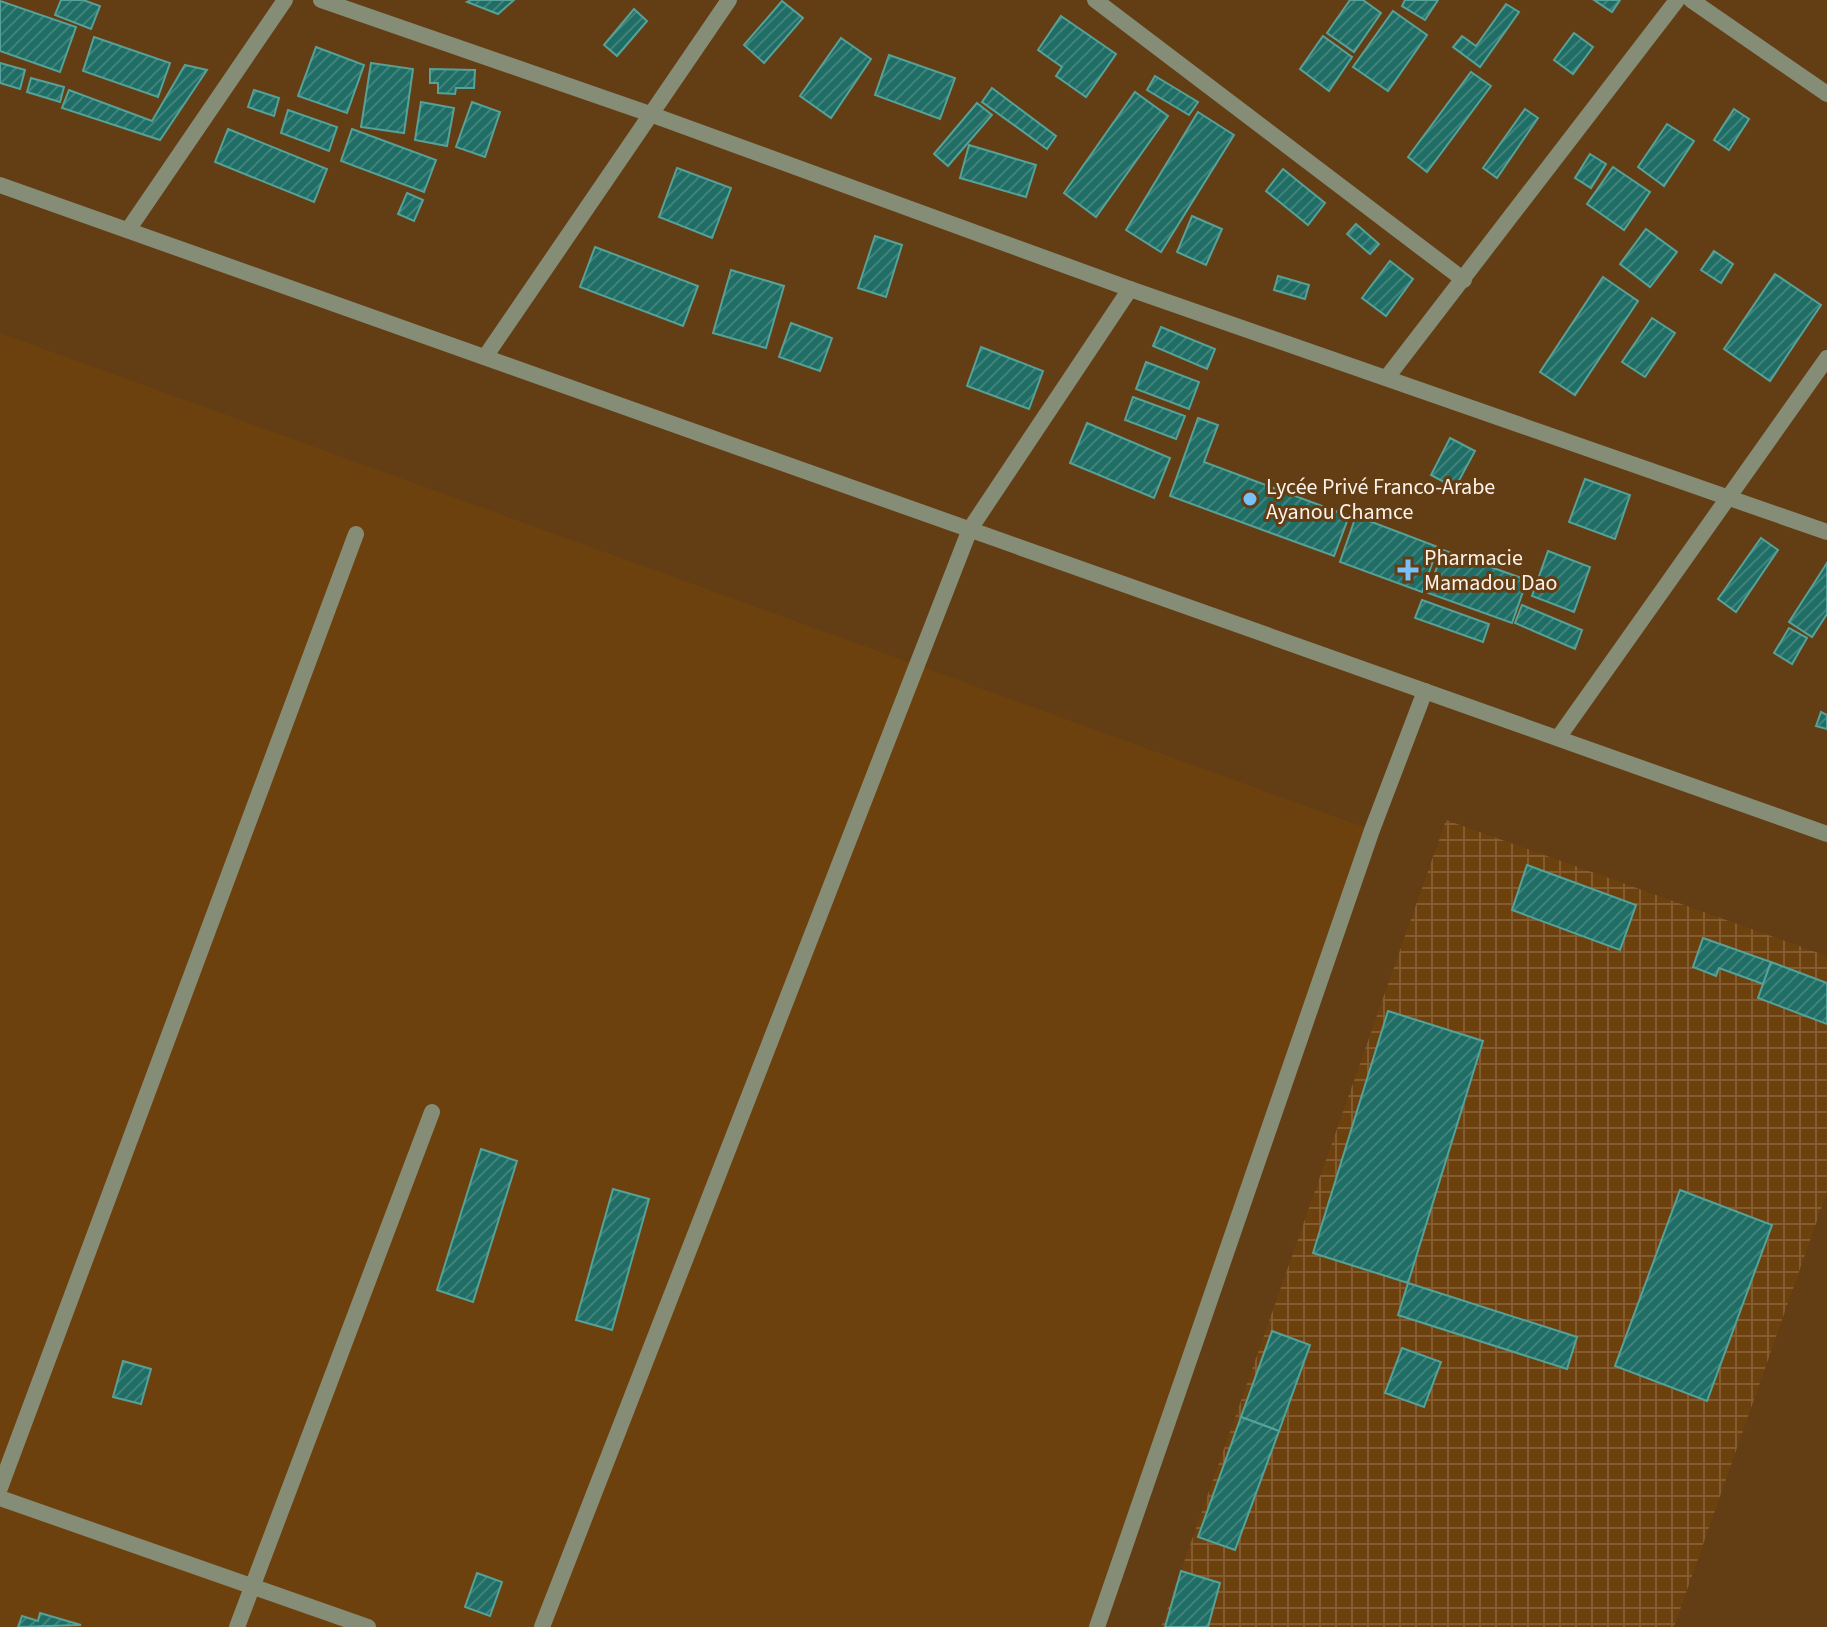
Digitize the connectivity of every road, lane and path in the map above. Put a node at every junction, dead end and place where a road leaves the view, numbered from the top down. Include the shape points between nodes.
1 (285, 0) edge
2 (321, 0) edge
3 (729, 0) edge
4 (1095, 0) edge
5 (1677, 0) edge
6 (1691, 0) edge
7 (1827, 94) edge
8 (650, 114) junction
9 (0, 185) edge
10 (128, 230) junction
11 (1464, 280) junction
12 (1130, 289) junction
13 (485, 357) junction
14 (1827, 358) edge
15 (1388, 376) junction
16 (1730, 497) junction
17 (970, 529) junction
18 (1827, 532) edge
19 (356, 534) dead end
20 (1425, 691) junction
21 (1558, 738) junction
22 (1827, 834) edge
23 (432, 1112) dead end
24 (0, 1488) edge
25 (0, 1498) edge
26 (252, 1584) junction
27 (237, 1627) edge
28 (368, 1627) edge
29 (542, 1627) edge
30 (1097, 1627) edge

1 - 10 street
2 - 8 street
3 - 8 street
4 - 11 street
5 - 11 street
6 - 7 street
8 - 12 street
8 - 13 street
9 - 10 street
10 - 13 street
11 - 15 street
12 - 15 street
12 - 17 street
13 - 17 street
14 - 16 street
15 - 16 street
16 - 18 street
16 - 21 street
17 - 20 street
17 - 29 street
19 - 24 street
20 - 21 street
20 - 30 street via 1372,830
21 - 22 street
23 - 26 street
25 - 26 street
26 - 27 street
26 - 28 street

